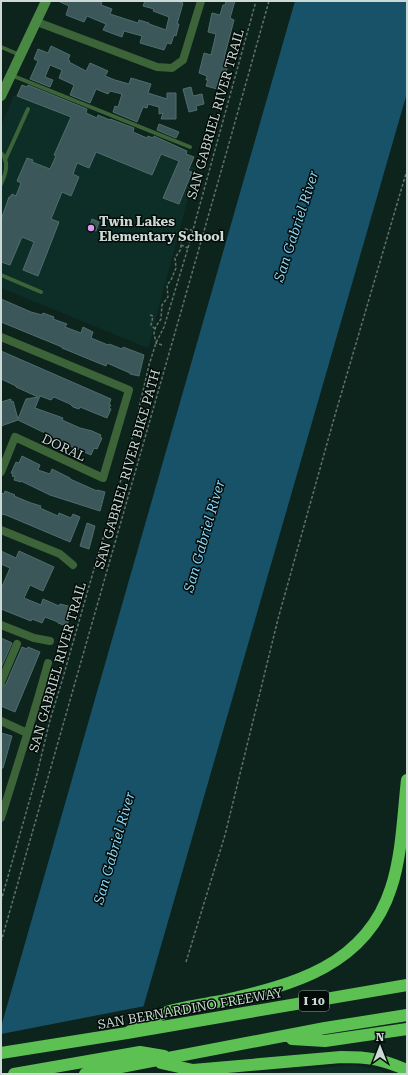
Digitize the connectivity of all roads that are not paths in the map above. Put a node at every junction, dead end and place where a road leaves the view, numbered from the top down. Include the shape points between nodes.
1 (46, 1) edge
2 (201, 1) edge
3 (37, 22) junction
4 (1, 46) edge
5 (20, 56) junction
6 (11, 75) junction
7 (1, 96) edge
8 (28, 109) dead end
9 (190, 147) dead end
10 (1, 153) edge
11 (5, 160) junction
12 (1, 184) edge
13 (1, 274) edge
14 (41, 292) dead end
15 (1, 337) edge
16 (1, 472) edge
17 (1, 530) edge
18 (73, 565) dead end
19 (1, 625) edge
20 (50, 641) dead end
21 (17, 644) dead end
22 (48, 663) dead end
23 (1, 682) edge
24 (1, 721) edge
25 (27, 733) junction
26 (407, 780) edge
27 (1, 818) edge
28 (407, 985) edge
29 (407, 1015) edge
30 (407, 1029) edge
31 (127, 1033) junction
32 (275, 1038) junction
33 (1, 1053) edge
34 (173, 1058) junction
35 (154, 1061) junction
36 (407, 1070) edge
37 (14, 1074) edge
38 (84, 1074) edge

1 - 3 street
2 - 3 street via 183,60 172,68 156,67
3 - 5 street
4 - 5 lane
5 - 6 street
6 - 7 street
6 - 9 lane
8 - 11 lane
10 - 11 lane
11 - 12 lane via 7,166
13 - 14 lane
15 - 16 street, DORAL via 129,390 103,478 15,437
17 - 18 street via 60,554
19 - 20 street via 34,638
21 - 23 street
22 - 25 street
24 - 25 street
25 - 27 street
26 - 31 highway via 391,887 372,927 357,944 337,960 302,979 226,1000 168,1012
28 - 31 highway, SAN BERNARDINO FREEWAY / I 10
29 - 32 highway, I 10
30 - 32 highway via 325,1041
31 - 33 highway, SAN BERNARDINO FREEWAY / I 10
32 - 34 highway, I 10
34 - 35 highway, I 10
34 - 37 highway via 140,1052
35 - 36 highway via 193,1070 363,1057 378,1059
35 - 38 highway, I 10

